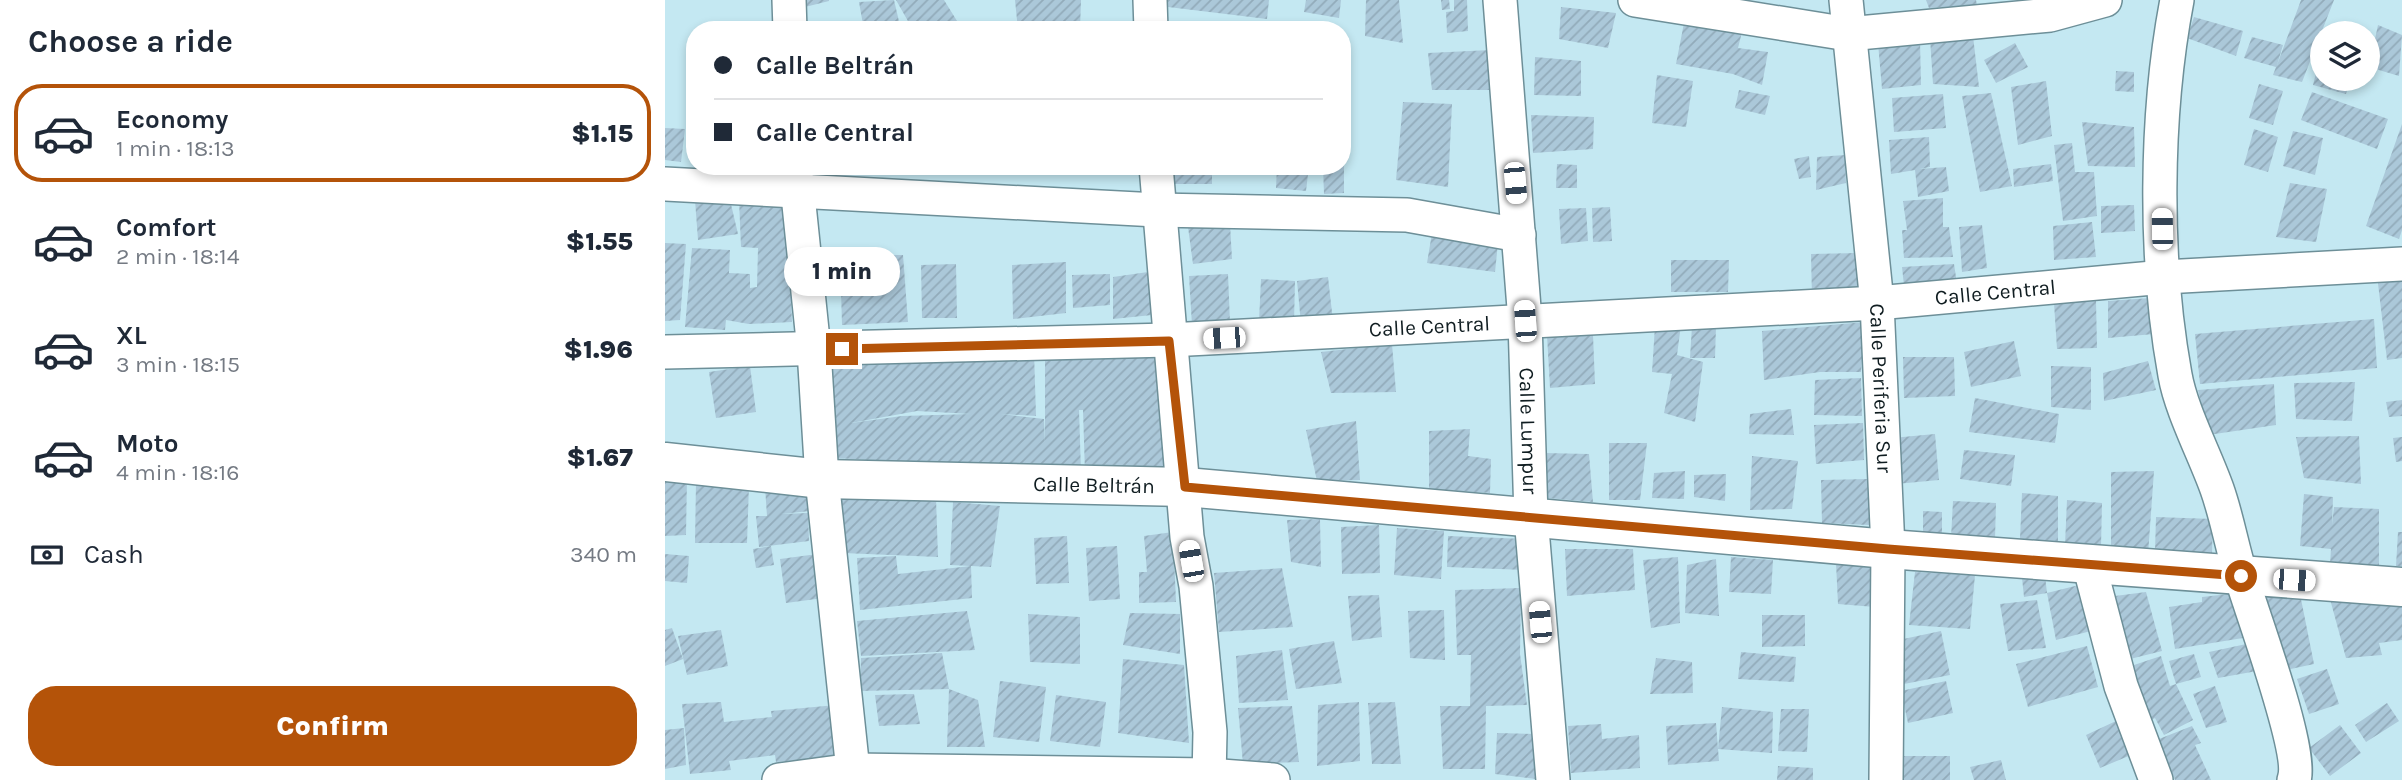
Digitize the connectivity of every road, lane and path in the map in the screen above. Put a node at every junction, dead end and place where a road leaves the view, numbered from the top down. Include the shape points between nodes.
1 (789, 0) edge
2 (1150, 0) edge
3 (1500, 0) edge
4 (1635, 0) edge
5 (1846, 0) edge
6 (2105, 0) edge
7 (2177, 0) edge
8 (790, 21) edge
9 (1151, 21) edge
10 (1848, 34) junction
11 (1156, 175) edge
12 (795, 177) edge
13 (665, 184) edge
14 (1157, 210) junction
15 (1520, 235) junction
16 (2402, 264) edge
17 (2164, 277) junction
18 (1877, 303) junction
19 (1525, 321) junction
20 (1169, 341) junction
21 (814, 350) junction
22 (665, 352) edge
23 (665, 461) edge
24 (822, 479) junction
25 (1185, 487) junction
26 (1531, 517) junction
27 (1888, 549) junction
28 (2089, 564) junction
29 (2241, 576) junction
30 (2402, 587) edge
31 (853, 775) edge
32 (1209, 778) edge
33 (779, 780) edge
34 (1273, 780) edge
35 (1553, 780) edge
36 (1886, 780) edge
37 (2156, 780) edge
38 (2294, 780) edge

1 - 8 street
2 - 9 street
3 - 15 street, Calle Lumpur
4 - 10 street
5 - 10 street, Calle Periferia Sur
6 - 10 street via 2050,15
7 - 17 street via 2160,158
10 - 18 street, Calle Periferia Sur
11 - 14 street
12 - 13 street
12 - 14 street
12 - 21 street
14 - 15 street via 1407,215
14 - 20 street
15 - 19 street, Calle Lumpur
16 - 17 street, Calle Central
17 - 18 street, Calle Central
17 - 29 street via 2175,377 2218,493
18 - 19 street, Calle Central
18 - 27 street, Calle Periferia Sur
19 - 20 street, Calle Central
19 - 26 street, Calle Lumpur
20 - 21 street, Calle Central
20 - 25 street
21 - 22 street, Calle Central
21 - 24 street
23 - 24 main road, Calle Beltrán
24 - 25 main road, Calle Beltrán
24 - 31 street
25 - 26 main road, Calle Beltrán
25 - 32 street via 1210,732
26 - 27 main road, Calle Beltrán
26 - 35 street, Calle Lumpur
27 - 28 main road, Calle Beltrán
27 - 36 street, Calle Periferia Sur
28 - 29 main road, Calle Beltrán
28 - 37 street via 2121,686
29 - 30 main road, Calle Beltrán
29 - 38 street via 2287,721
31 - 32 street
31 - 33 street
32 - 34 street

